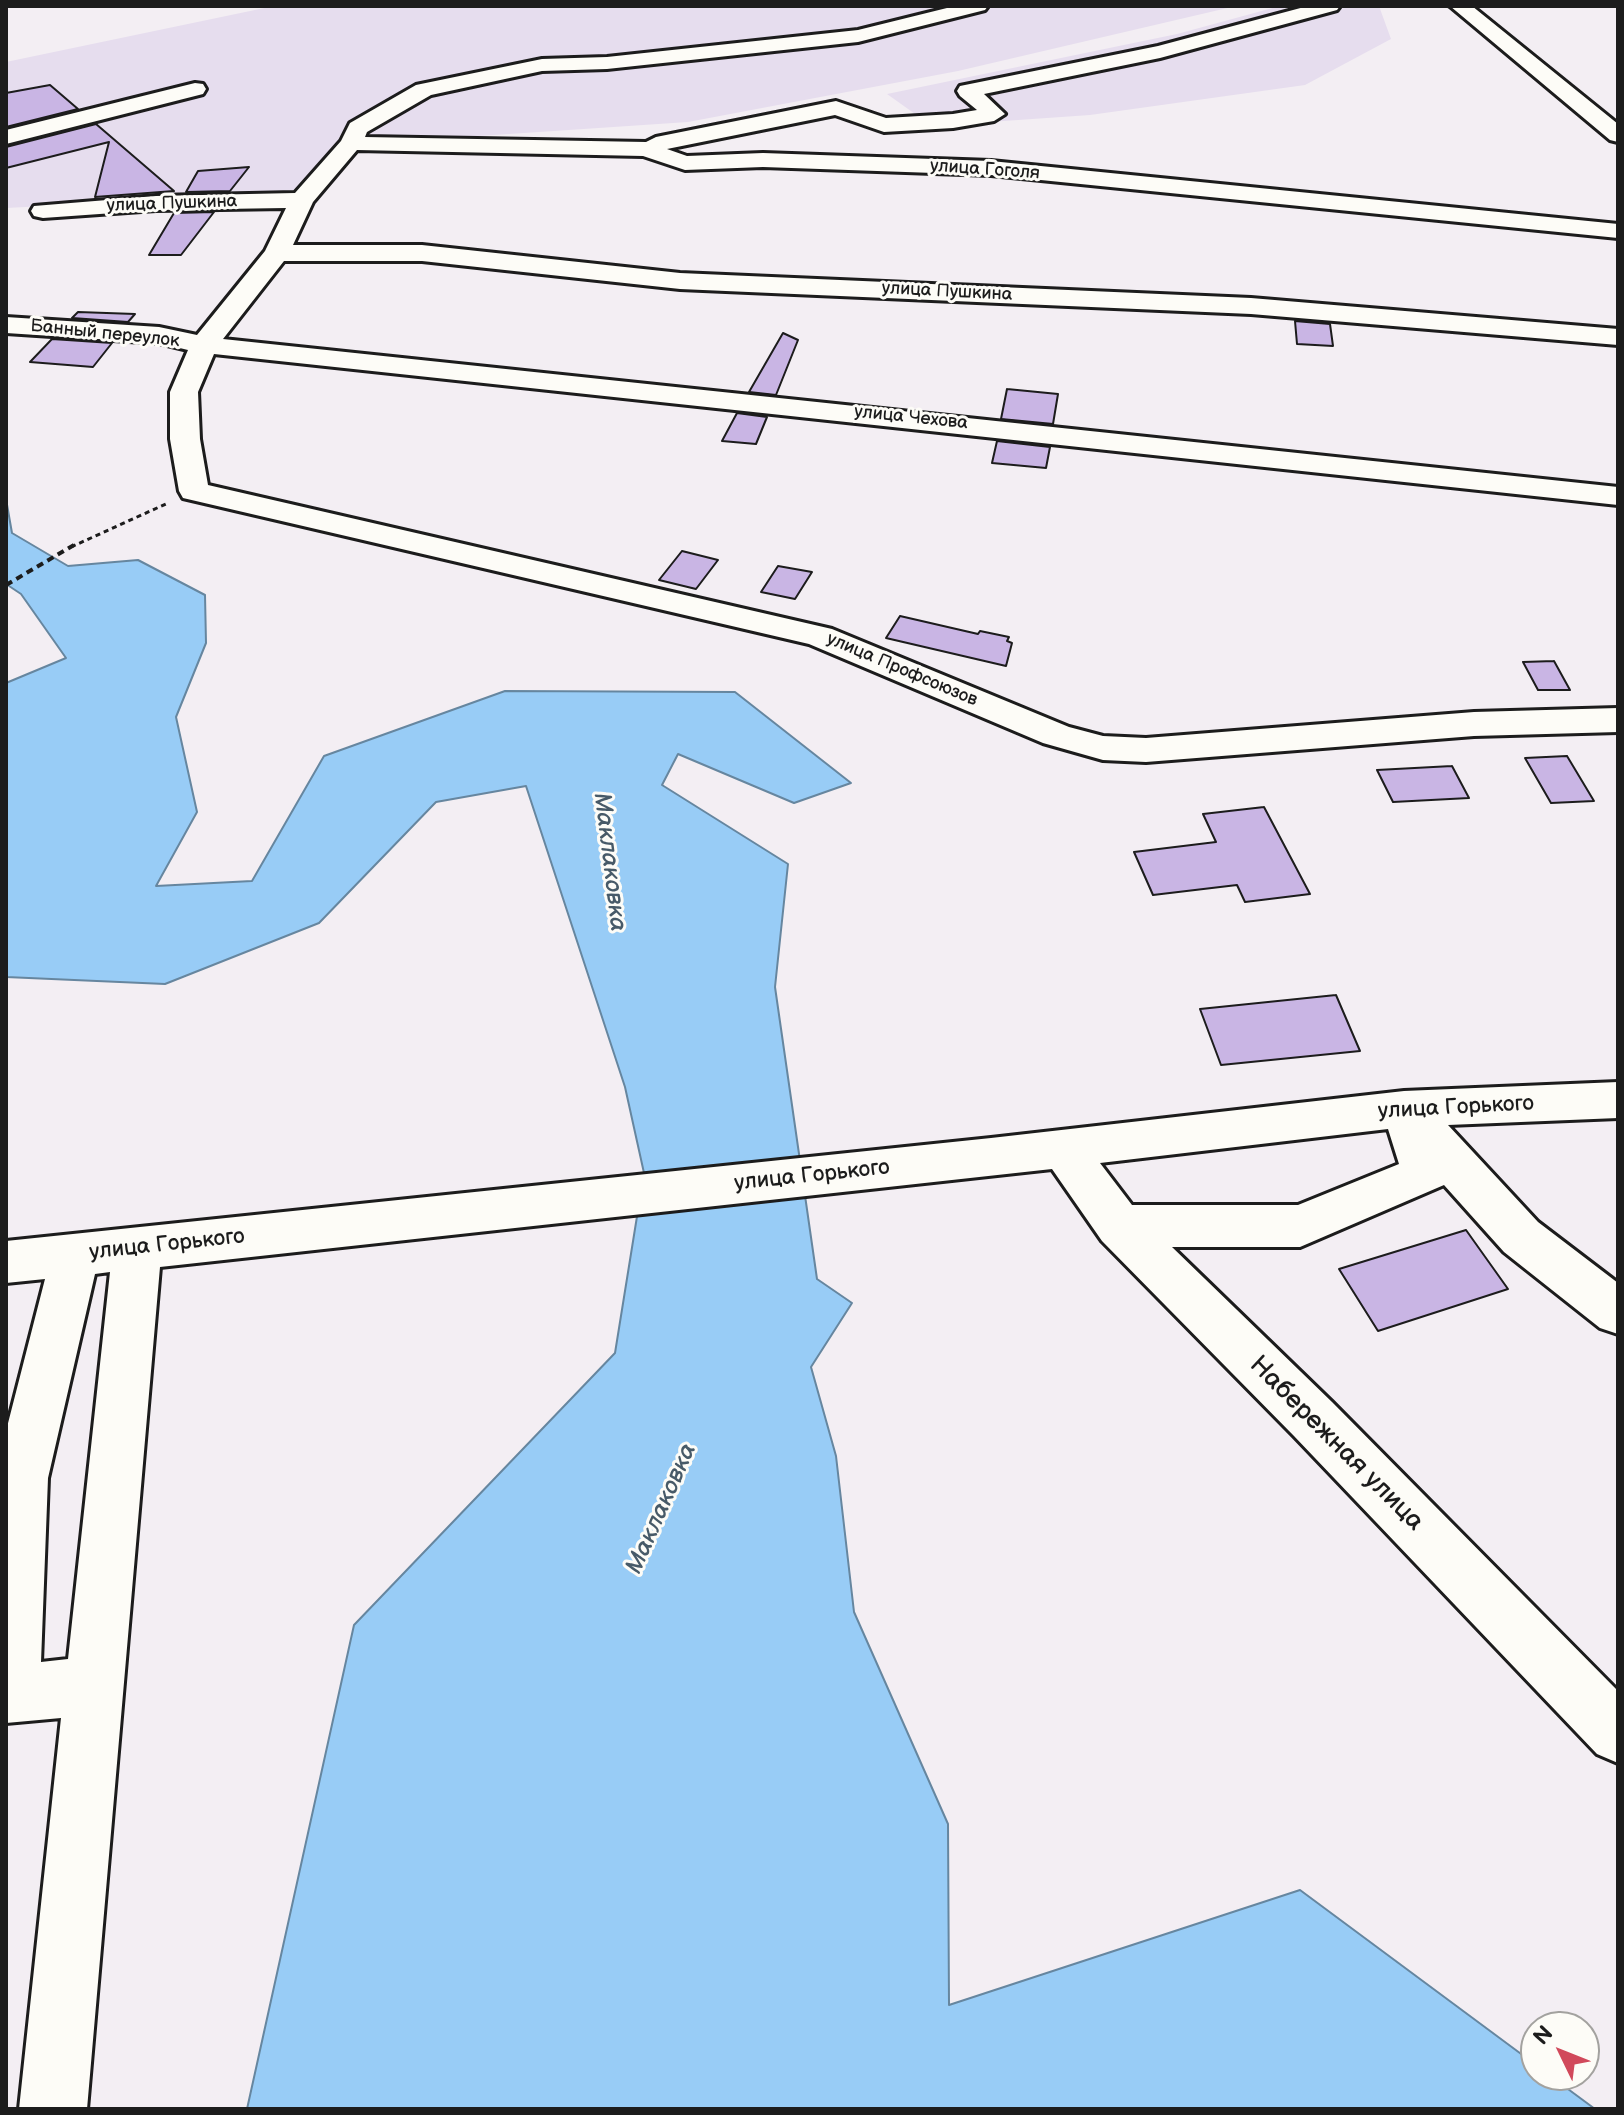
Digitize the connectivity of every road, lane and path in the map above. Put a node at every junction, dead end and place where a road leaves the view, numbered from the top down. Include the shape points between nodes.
1 (978, 6) edge
2 (1330, 6) edge
3 (1460, 6) edge
4 (195, 89) dead end
5 (355, 135) junction
6 (1618, 135) edge
7 (6, 137) edge
8 (646, 149) junction
9 (302, 200) junction
10 (43, 211) dead end
11 (1618, 231) edge
12 (277, 253) junction
13 (6, 325) edge
14 (1618, 337) edge
15 (204, 345) junction
16 (194, 491) junction
17 (1618, 496) edge
18 (6, 585) edge
19 (1618, 720) edge
20 (1618, 1100) edge
21 (1404, 1109) junction
22 (1063, 1148) junction
23 (1119, 1226) junction
24 (163, 1246) junction
25 (75, 1255) junction
26 (6, 1262) edge
27 (1618, 1312) edge
28 (14, 1480) edge
29 (95, 1685) junction
30 (1618, 1733) edge
31 (53, 2109) edge

1 - 5 street via 858,36 542,65 424,90
2 - 8 street via 1160,52 968,91 994,114 884,125 836,108
3 - 6 street
4 - 7 street
5 - 8 street, улица Гоголя
5 - 9 street
8 - 11 street, улица Гоголя via 685,163 763,160 991,168
9 - 10 street, улица Пушкина
9 - 12 street
12 - 14 street, улица Пушкина via 422,253 680,281 1251,306
12 - 15 street
13 - 15 street, Банный переулок via 159,335
15 - 16 street via 184,392
15 - 17 street, улица Чехова
16 - 18 path via 81,541
16 - 19 street, улица Профсоюзов via 820,636 1056,735 1103,748 1146,750 1474,724
20 - 21 street, улица Горького
21 - 22 street, улица Горького
21 - 23 street via 1426,1174 1300,1226
21 - 27 street via 1521,1237
22 - 23 street, Набережная улица
22 - 24 street, улица Горького
23 - 30 street, Набережная улица
24 - 25 street, улица Горького
24 - 29 street
25 - 26 street, улица Горького
25 - 28 street
28 - 29 street via 10,1695
29 - 31 street

